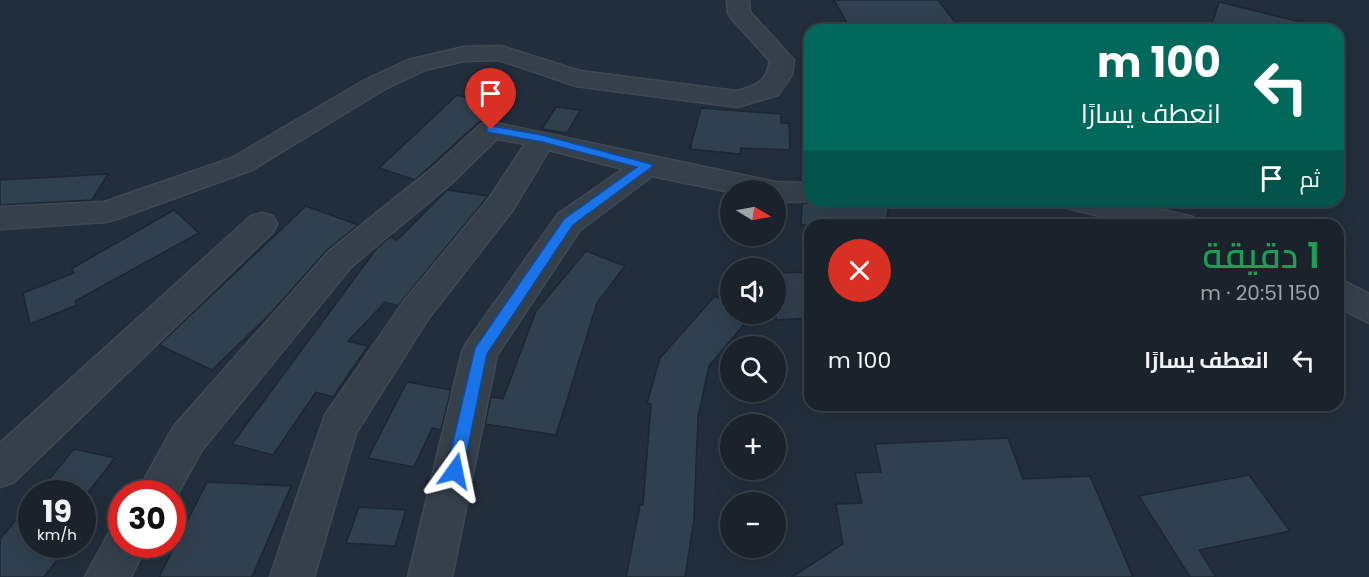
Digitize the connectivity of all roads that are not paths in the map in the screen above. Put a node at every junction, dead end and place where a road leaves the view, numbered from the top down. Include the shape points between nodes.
1 (738, 0) edge
2 (542, 139) junction
3 (647, 166) junction
4 (720, 180) edge
5 (786, 192) edge
6 (804, 193) edge
7 (1104, 207) edge
8 (1156, 219) edge
9 (6, 223) edge
10 (262, 224) dead end
11 (1344, 295) edge
12 (1369, 310) edge
13 (0, 469) edge
14 (164, 480) edge
15 (118, 558) edge
16 (107, 577) edge
17 (292, 577) edge
18 (430, 577) edge

1 - 9 street via 739,13 782,60 780,75 769,90 737,99 576,78 501,53 464,54 417,64 374,85 242,164 105,212
2 - 3 street
2 - 14 street via 491,130 340,259 188,438
2 - 17 street via 501,204 416,310 339,427
3 - 4 street
3 - 18 street via 569,222 480,352
5 - 6 street
7 - 8 street
10 - 13 street
11 - 12 street
15 - 16 street

